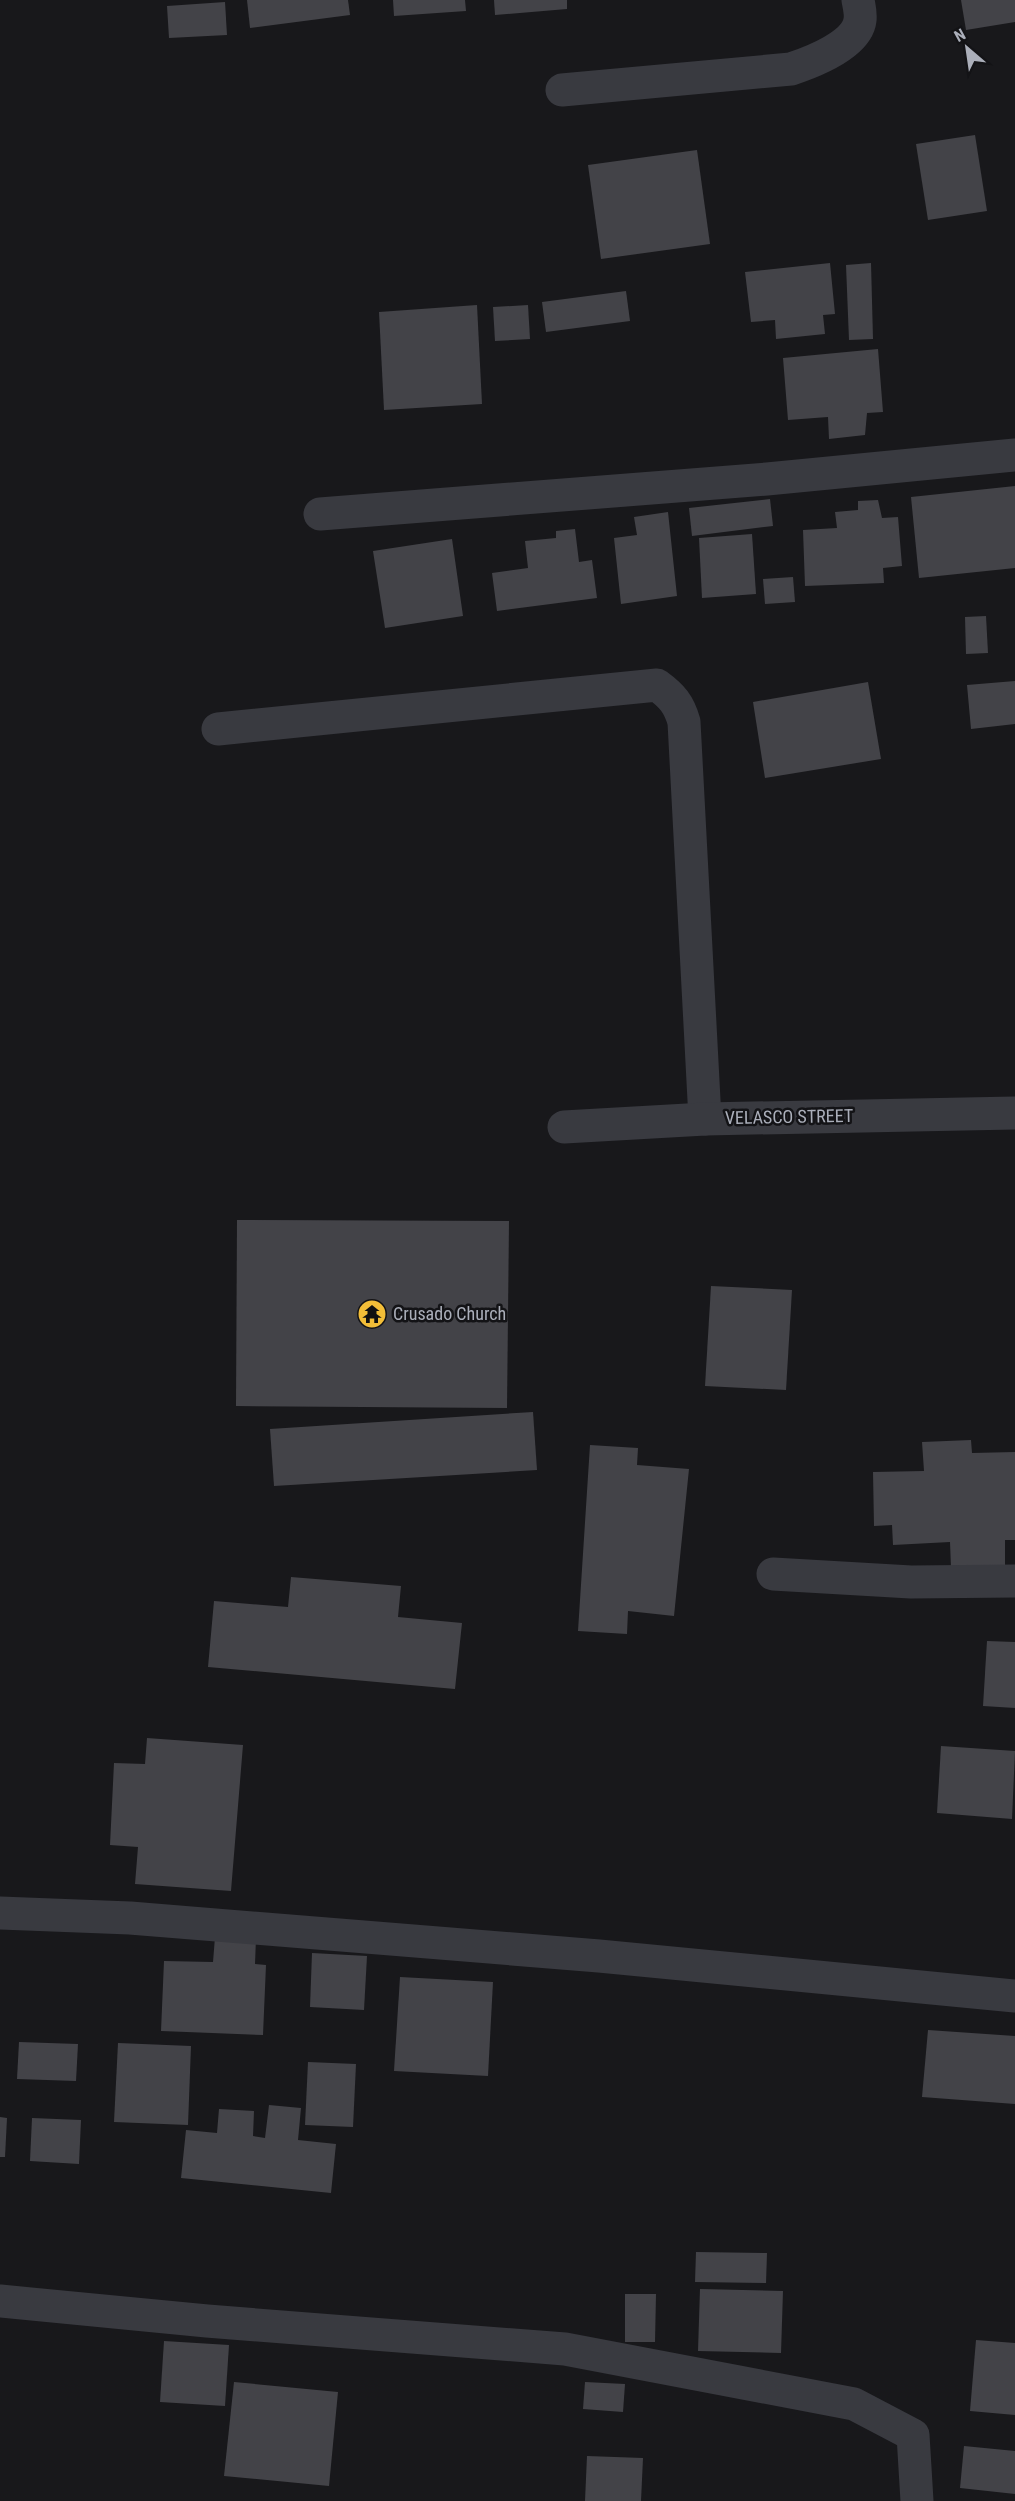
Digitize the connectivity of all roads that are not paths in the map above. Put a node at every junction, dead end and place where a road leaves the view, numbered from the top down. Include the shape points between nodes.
1 (858, 0) edge
2 (562, 90) dead end
3 (1015, 455) edge
4 (320, 514) dead end
5 (218, 729) dead end
6 (1015, 1113) edge
7 (705, 1119) junction
8 (564, 1127) dead end
9 (773, 1574) dead end
10 (1015, 1581) edge
11 (0, 1913) edge
12 (1015, 1996) edge
13 (0, 2301) edge
14 (917, 2501) edge

1 - 2 street via 860,21 852,36 812,62 791,69
3 - 4 street
5 - 7 street via 657,685 665,691 680,708 684,722
6 - 7 street, VELASCO STREET
7 - 8 street, VELASCO STREET
9 - 10 street via 911,1582
11 - 12 street via 130,1918 599,1956
13 - 14 street via 565,2349 854,2404 913,2435

